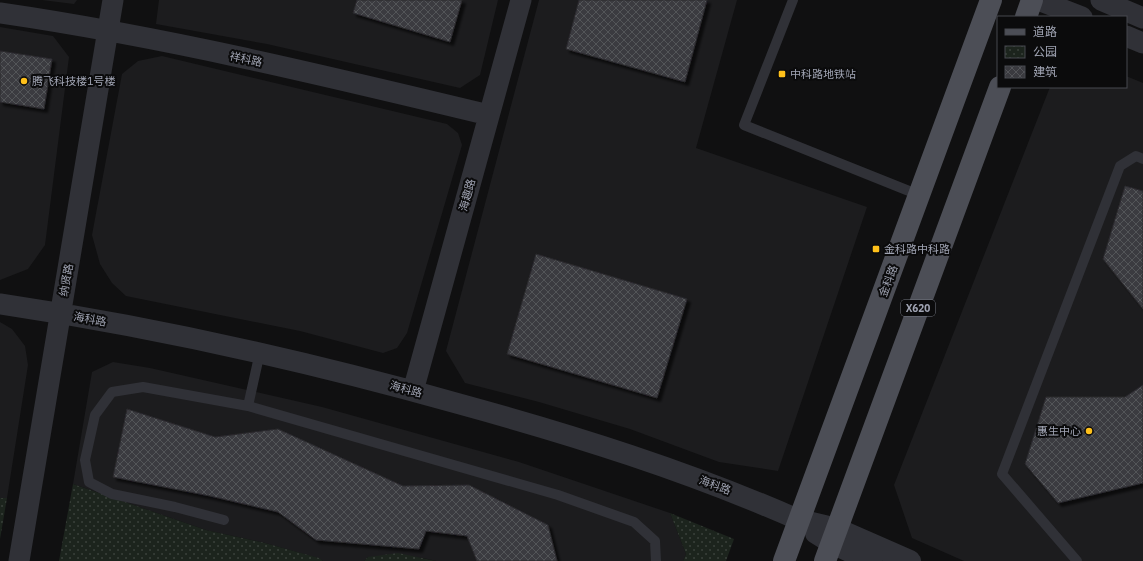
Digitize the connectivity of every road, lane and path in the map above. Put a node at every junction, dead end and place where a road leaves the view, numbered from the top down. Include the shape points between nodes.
1 (113, 0) edge
2 (521, 0) edge
3 (793, 0) edge
4 (991, 0) edge
5 (1032, 0) edge
6 (1038, 0) edge
7 (1101, 0) edge
8 (0, 13) edge
9 (1026, 16) edge
10 (1079, 16) edge
11 (1143, 18) edge
12 (108, 31) junction
13 (1127, 36) edge
14 (1143, 43) edge
15 (1000, 88) edge
16 (489, 115) junction
17 (1143, 159) edge
18 (919, 194) junction
19 (0, 304) edge
20 (60, 314) junction
21 (260, 352) junction
22 (413, 391) junction
23 (248, 406) junction
24 (224, 520) dead end
25 (799, 520) junction
26 (831, 544) edge
27 (19, 561) edge
28 (656, 561) edge
29 (784, 561) edge
30 (871, 561) edge
31 (910, 561) edge
32 (1077, 561) edge

1 - 12 street, 纳贤路
2 - 16 street, 海趣路
3 - 18 lane via 744,125
4 - 18 main road, 金科路
5 - 9 main road
6 - 10 street
7 - 11 street
8 - 12 street, 祥科路
12 - 16 street, 祥科路 via 336,78
12 - 20 street, 纳贤路
13 - 14 street
15 - 26 main road, X620
16 - 22 street, 海趣路
17 - 32 lane via 1136,156 1120,166 1002,474
18 - 25 main road, 金科路
19 - 20 street, 海科路
20 - 21 street, 海科路
20 - 27 street, 纳贤路
21 - 22 street, 海科路
21 - 23 lane
22 - 25 street, 海科路 via 573,437 674,470 745,496
23 - 24 lane via 143,387 112,392 95,415 85,460 89,482 112,494
23 - 28 lane via 558,495 634,522 655,541
25 - 26 street, 海科路
25 - 29 main road, 金科路
26 - 30 street, 海科路
26 - 31 street, 海科路

